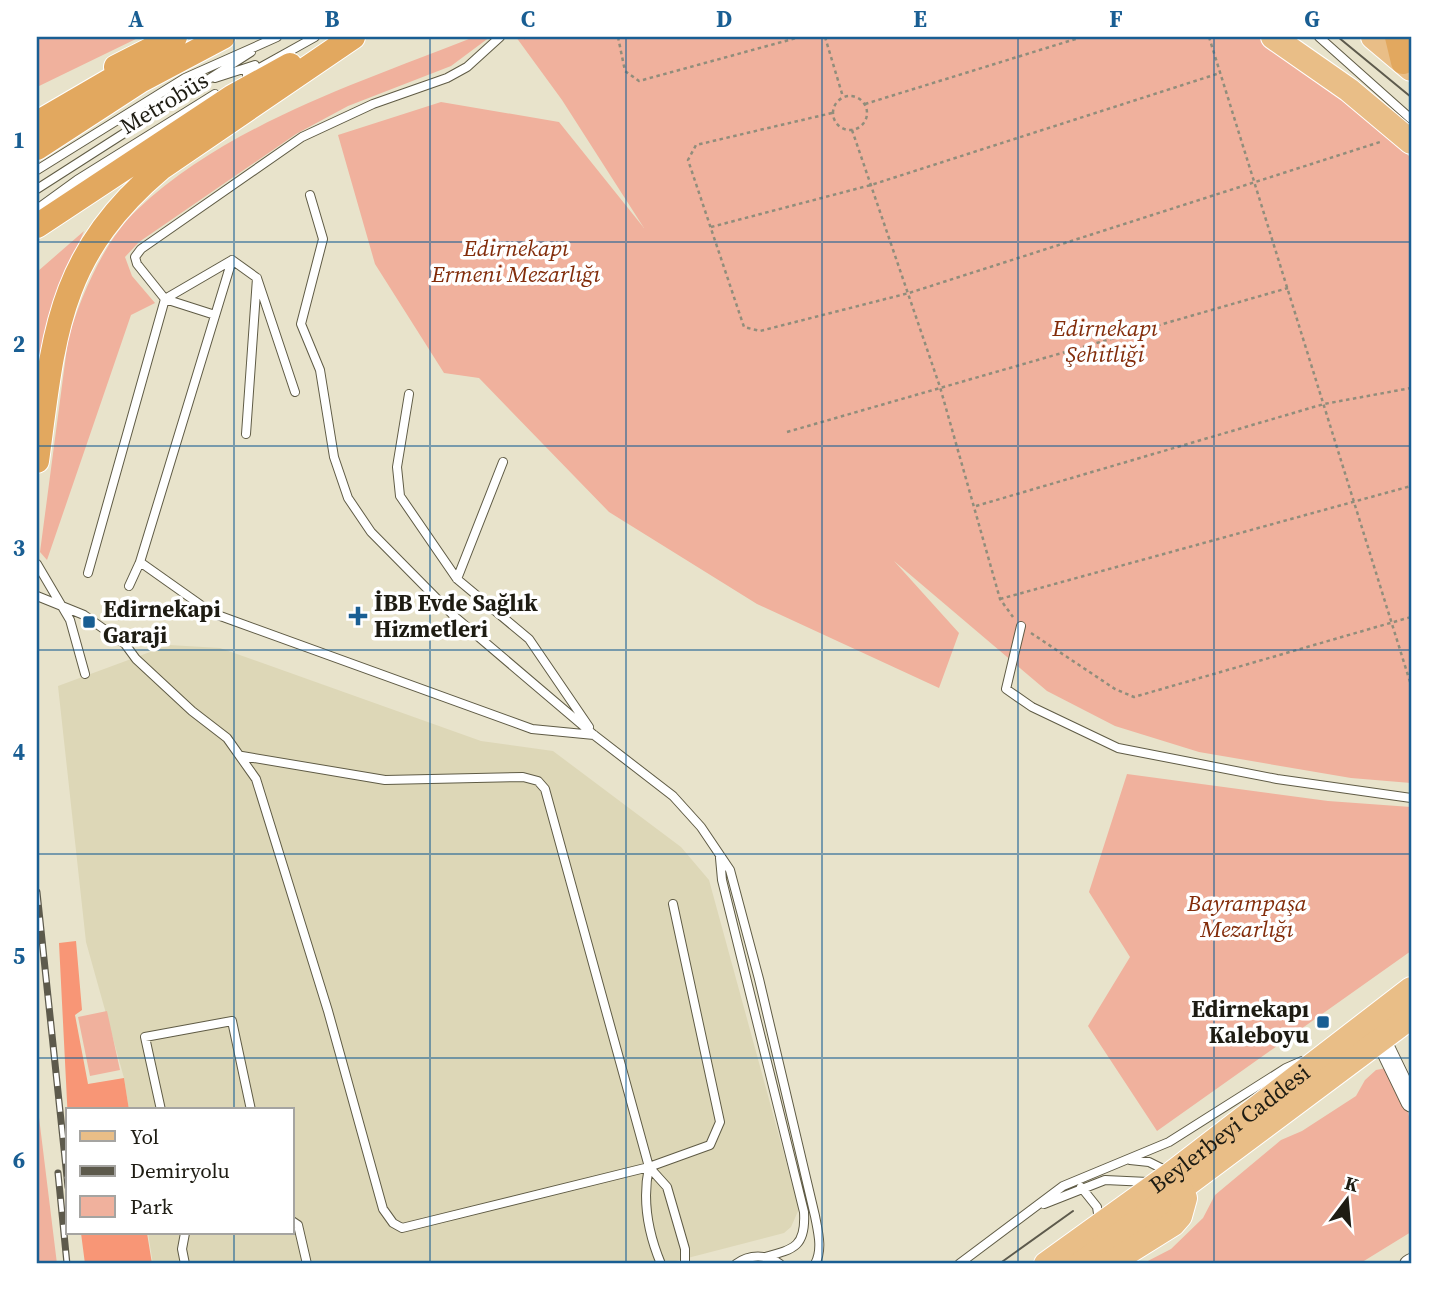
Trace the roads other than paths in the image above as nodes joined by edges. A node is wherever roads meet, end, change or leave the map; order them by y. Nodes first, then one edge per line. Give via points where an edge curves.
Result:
1 (175, 37) edge
2 (187, 37) edge
3 (223, 37) edge
4 (315, 37) edge
5 (345, 37) edge
6 (353, 37) edge
7 (500, 37) edge
8 (1273, 37) edge
9 (1319, 37) edge
10 (1373, 37) edge
11 (1397, 37) edge
12 (273, 39) edge
13 (283, 54) junction
14 (1407, 66) edge
15 (238, 80) dead end
16 (205, 81) junction
17 (227, 87) dead end
18 (37, 107) edge
19 (1411, 119) edge
20 (37, 123) edge
21 (1411, 142) edge
22 (37, 148) edge
23 (37, 170) edge
24 (37, 189) edge
25 (310, 195) dead end
26 (37, 208) edge
27 (37, 226) edge
28 (232, 260) junction
29 (257, 278) junction
30 (165, 299) junction
31 (215, 315) junction
32 (295, 392) dead end
33 (409, 394) dead end
34 (246, 434) dead end
35 (37, 461) edge
36 (503, 462) dead end
37 (140, 562) junction
38 (37, 564) edge
39 (88, 573) dead end
40 (457, 579) junction
41 (129, 586) dead end
42 (37, 596) edge
43 (62, 607) junction
44 (1021, 626) road end
45 (85, 674) dead end
46 (594, 735) junction
47 (242, 755) junction
48 (1411, 797) edge
49 (720, 855) junction
50 (673, 904) dead end
51 (1409, 996) edge
52 (1381, 1040) junction
53 (1325, 1054) junction
54 (1411, 1102) edge
55 (161, 1108) edge
56 (251, 1108) edge
57 (1127, 1159) junction
58 (649, 1167) junction
59 (1171, 1182) junction
60 (1081, 1187) junction
61 (1040, 1206) junction
62 (294, 1222) edge
63 (1100, 1224) junction
64 (185, 1234) edge
65 (765, 1256) junction
66 (185, 1264) edge
67 (307, 1264) edge
68 (661, 1264) edge
69 (685, 1264) edge
70 (736, 1264) edge
71 (780, 1264) edge
72 (815, 1264) edge
73 (959, 1264) edge
74 (1046, 1264) edge
75 (1080, 1264) edge
76 (1108, 1264) edge

1 - 18 highway
2 - 20 highway
3 - 22 highway via 140,81
4 - 13 lane, Metrobüs
5 - 27 highway via 232,97
6 - 35 highway via 162,168 142,184 99,235 63,303 50,356
7 - 30 lane via 467,67 447,78 302,136 141,249 135,257 137,264
8 - 21 main road via 1349,90
9 - 19 lane
10 - 14 main road
11 - 14 highway
12 - 16 lane
12 - 23 lane, Metrobüs via 186,78
13 - 15 lane, Metrobüs
13 - 16 lane
16 - 24 lane
17 - 26 lane, Metrobüs
25 - 46 lane via 323,239 301,324 320,370 334,457 348,498 371,532 454,616
28 - 29 lane
28 - 30 lane
28 - 31 lane
29 - 32 lane
29 - 34 lane
30 - 31 lane
30 - 39 lane
31 - 37 lane
33 - 40 lane via 397,467 400,496
36 - 40 lane
37 - 41 lane
37 - 46 lane via 212,613 532,729
38 - 43 lane
40 - 46 lane via 529,639
42 - 43 lane
43 - 45 lane
43 - 47 lane via 84,615 125,644
44 - 48 lane via 1006,689 1032,707 1118,748 1277,779
46 - 49 lane via 673,796
47 - 58 lane via 385,780 523,777 538,781 545,789
47 - 58 lane via 256,779 383,1209 393,1223 402,1228
49 - 65 lane via 722,880 804,1212 803,1237 798,1244
49 - 72 lane via 730,870 759,979 812,1203 819,1238
50 - 58 lane via 720,1122 710,1145
51 - 52 main road, Beylerbeyi Caddesi
51 - 53 main road, Beylerbeyi Caddesi
52 - 54 street
52 - 59 main road, Beylerbeyi Caddesi
53 - 57 lane via 1286,1068 1180,1136
53 - 59 main road, Beylerbeyi Caddesi
55 - 56 lane via 145,1037 232,1021
57 - 59 lane via 1149,1162
57 - 61 lane via 1063,1186
58 - 68 lane via 644,1191
58 - 69 lane via 667,1187
59 - 60 lane via 1117,1179
59 - 63 main road, Beylerbeyi Caddesi
59 - 75 main road, Beylerbeyi Caddesi
59 - 76 main road via 1184,1205 1177,1221
60 - 61 lane
60 - 63 lane via 1097,1207
61 - 73 lane
62 - 67 lane
63 - 74 main road, Beylerbeyi Caddesi
64 - 66 lane
65 - 70 lane
65 - 71 lane

